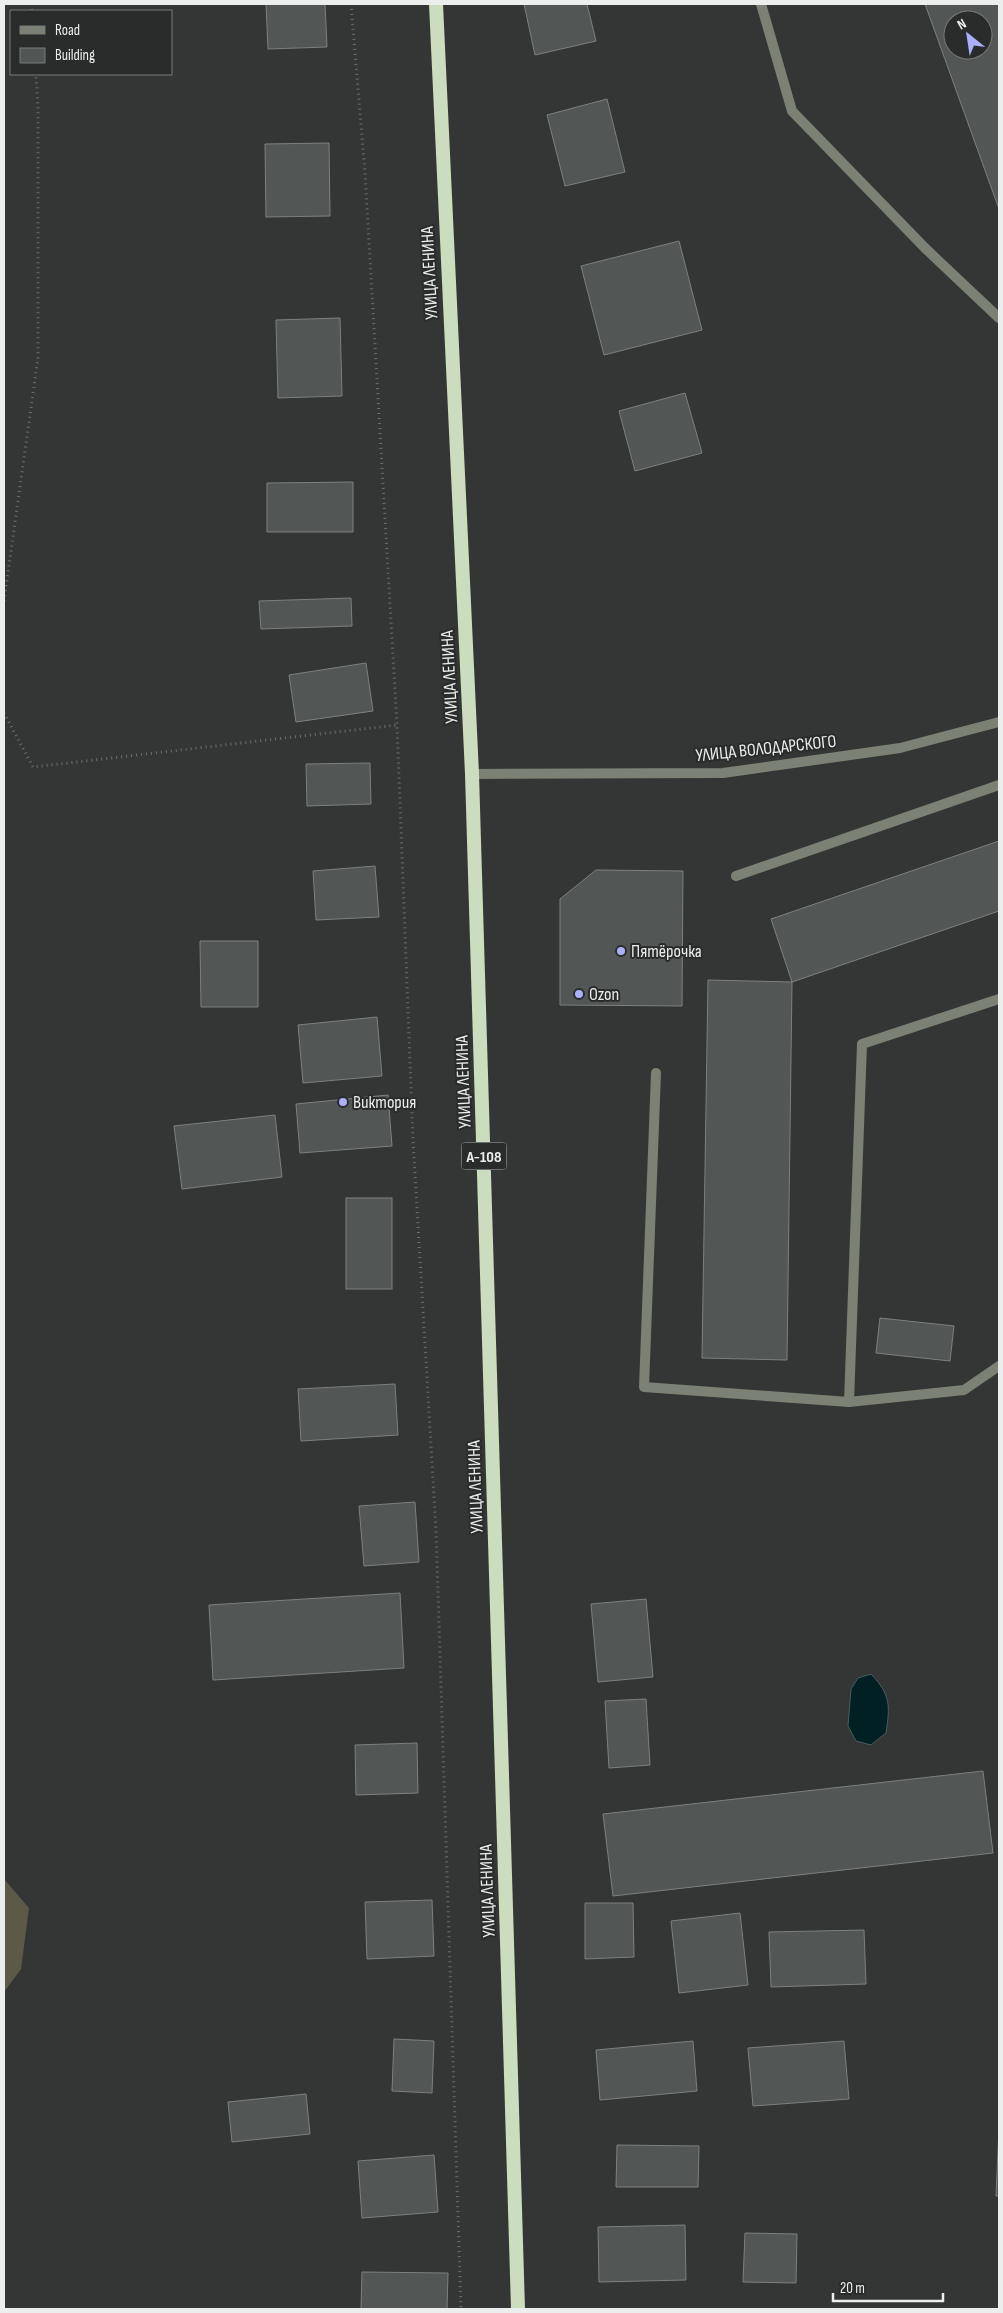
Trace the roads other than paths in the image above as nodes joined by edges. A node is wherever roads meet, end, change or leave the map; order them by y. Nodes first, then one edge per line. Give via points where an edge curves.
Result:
1 (436, 4) edge
2 (761, 4) edge
3 (999, 318) edge
4 (999, 722) edge
5 (472, 774) junction
6 (999, 785) edge
7 (736, 876) dead end
8 (999, 999) edge
9 (656, 1073) dead end
10 (999, 1366) edge
11 (849, 1402) junction
12 (518, 2309) edge

1 - 5 highway, УЛИЦА ЛЕНИНА / А-108
2 - 3 street via 792,111 926,249
4 - 5 street, УЛИЦА ВОЛОДАРСКОГО via 900,748 724,773
5 - 12 highway, УЛИЦА ЛЕНИНА / А-108
6 - 7 street
8 - 11 street via 862,1044
9 - 11 street via 644,1387
10 - 11 street via 964,1390

